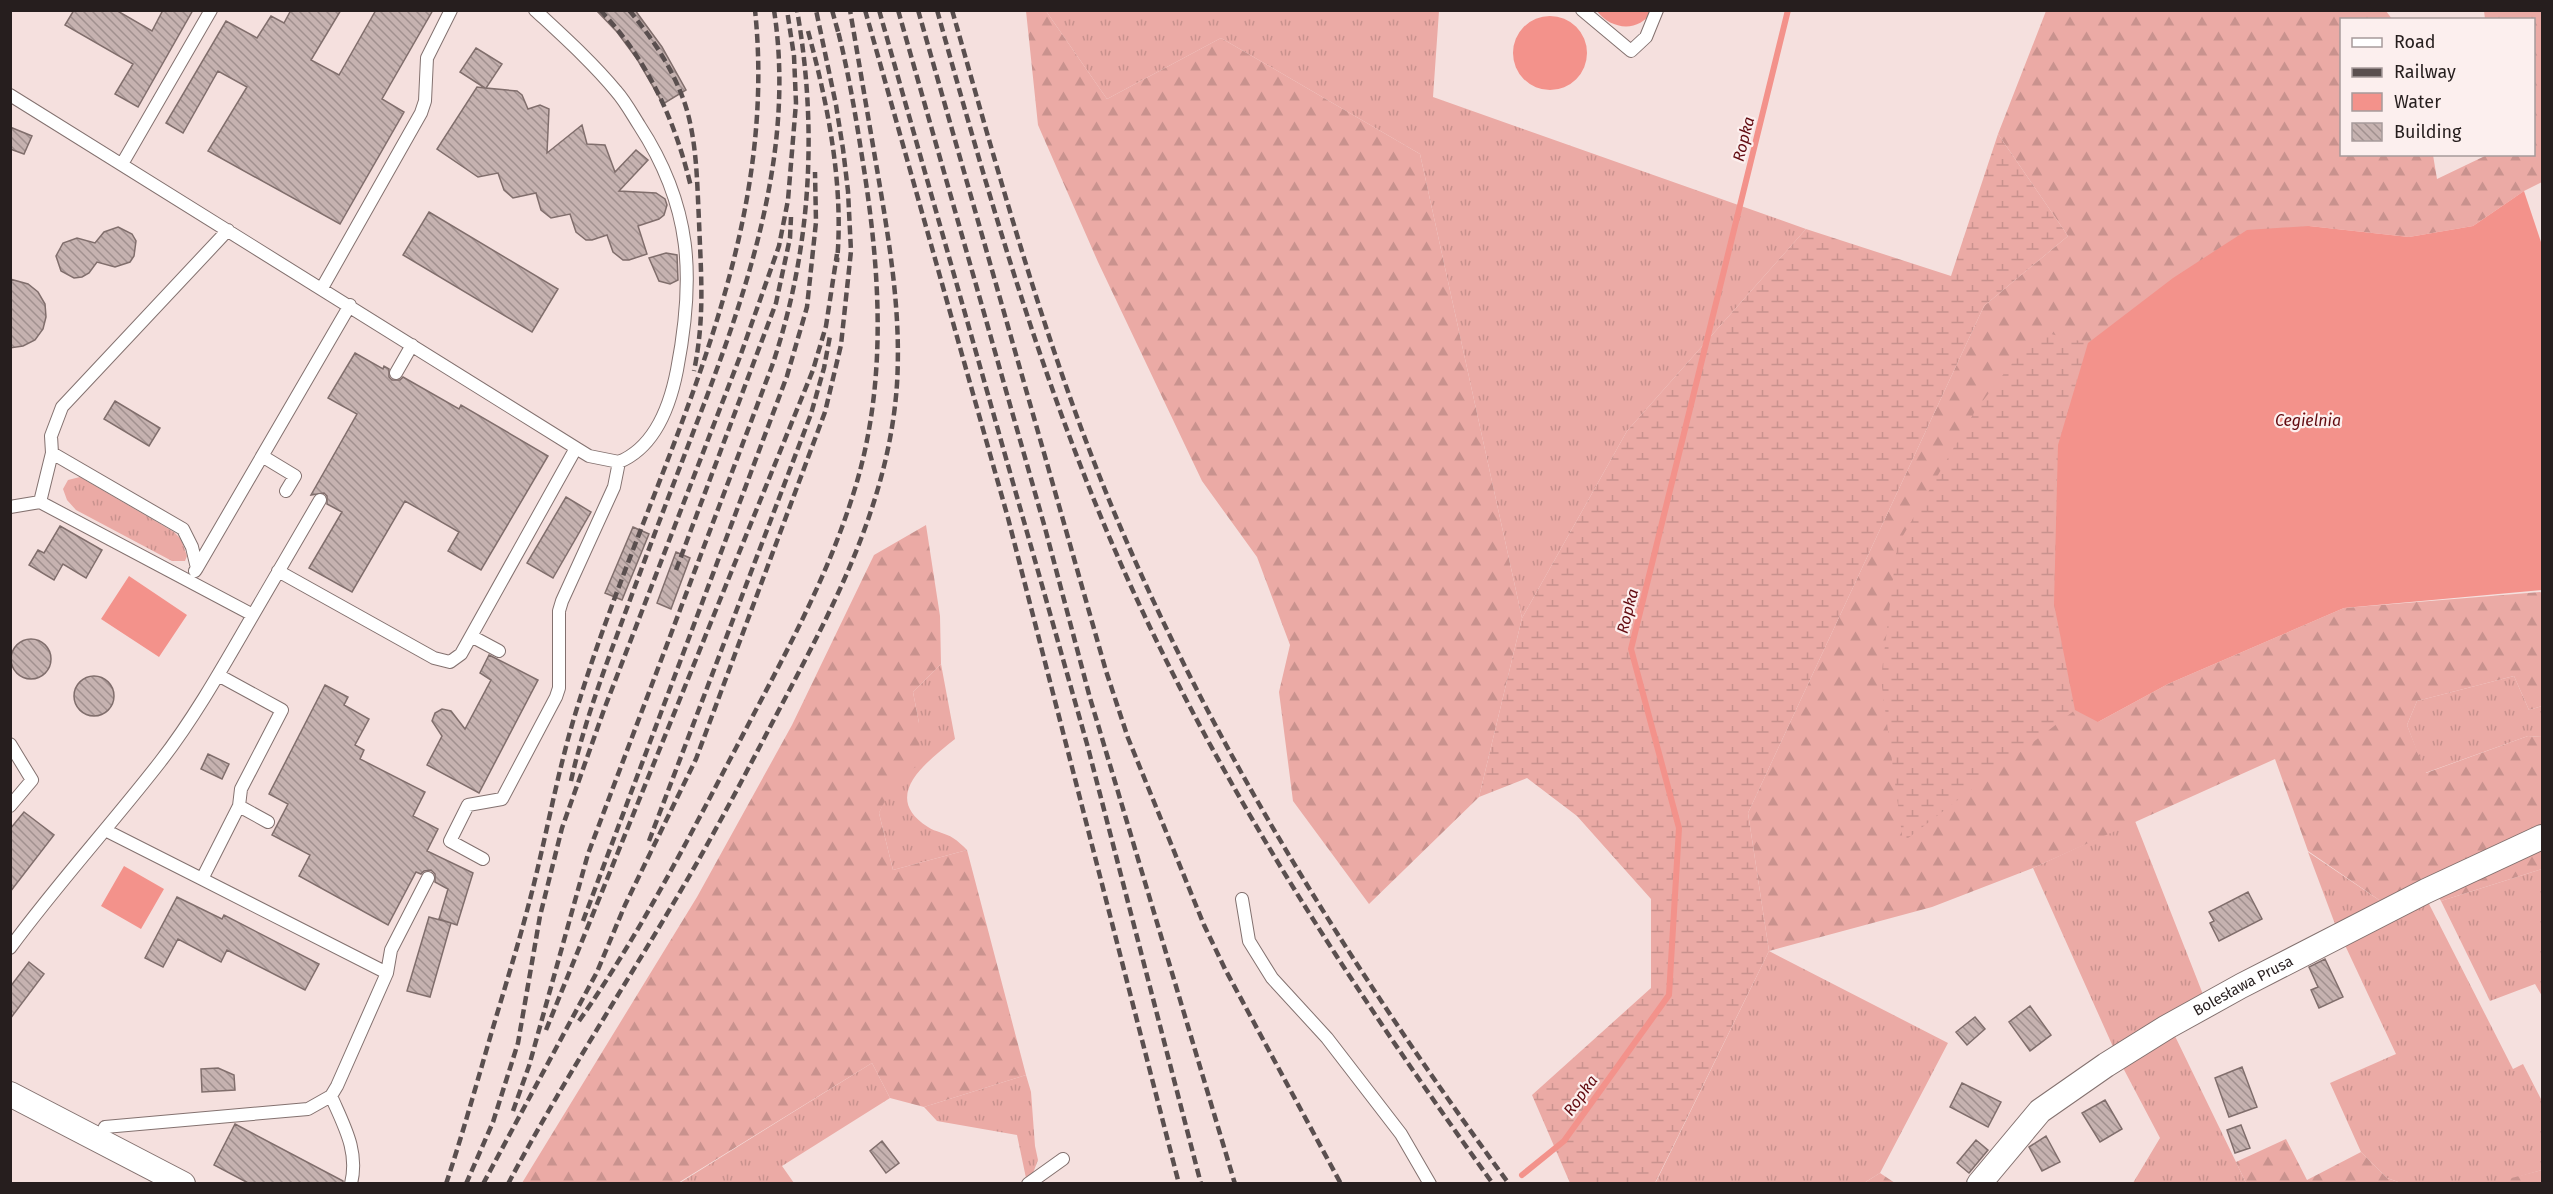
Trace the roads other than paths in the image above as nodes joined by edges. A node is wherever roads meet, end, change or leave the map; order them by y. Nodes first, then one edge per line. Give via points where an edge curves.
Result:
1 (211, 10) edge
2 (451, 10) edge
3 (535, 10) edge
4 (1582, 10) edge
5 (1657, 10) edge
6 (10, 95) edge
7 (122, 164) junction
8 (228, 230) junction
9 (322, 288) junction
10 (350, 306) junction
11 (412, 345) junction
12 (396, 373) dead end
13 (576, 448) junction
14 (52, 453) junction
15 (262, 456) junction
16 (619, 462) junction
17 (286, 490) dead end
18 (320, 500) dead end
19 (40, 502) junction
20 (10, 507) edge
21 (197, 568) junction
22 (279, 571) junction
23 (190, 581) junction
24 (253, 615) junction
25 (471, 636) junction
26 (498, 651) dead end
27 (218, 675) junction
28 (10, 744) edge
29 (10, 806) edge
30 (239, 806) junction
31 (268, 822) dead end
32 (105, 830) junction
33 (2542, 837) edge
34 (483, 859) dead end
35 (428, 878) dead end
36 (202, 879) junction
37 (1242, 898) dead end
38 (10, 948) edge
39 (387, 973) junction
40 (10, 1094) edge
41 (331, 1096) junction
42 (99, 1139) junction
43 (1063, 1160) dead end
44 (183, 1184) edge
45 (351, 1184) edge
46 (1028, 1184) edge
47 (1430, 1184) edge
48 (1979, 1184) edge

1 - 7 lane
2 - 9 lane via 427,58 421,112
3 - 16 lane via 617,92 665,171 681,219 688,267 686,322 673,392 653,434 640,450
4 - 5 lane via 1631,51 1646,37
6 - 7 lane
7 - 8 lane
8 - 9 lane
8 - 14 lane via 62,407 51,436
9 - 10 lane
10 - 11 lane
10 - 15 lane
11 - 12 lane
11 - 13 lane
13 - 16 lane via 589,456
13 - 25 lane
14 - 19 lane
14 - 21 lane via 183,529
15 - 17 lane via 295,476
15 - 21 lane
16 - 34 lane via 615,487 559,611 556,697 502,799 468,805 450,841
18 - 22 lane
19 - 20 lane
19 - 23 lane
21 - 23 lane
22 - 24 lane
22 - 25 lane via 442,661 450,662 462,654
23 - 24 lane
24 - 27 lane
25 - 26 lane
27 - 30 lane via 282,710 241,789
27 - 32 lane via 161,761
28 - 29 lane via 32,780
30 - 31 lane
30 - 36 lane
32 - 36 lane
32 - 38 lane
33 - 48 street, Bolesława Prusa via 2252,980 2146,1040 2040,1111
35 - 39 lane via 391,950
36 - 39 lane
37 - 47 lane via 1249,941 1272,978 1327,1038 1401,1134
39 - 41 lane
40 - 42 street
41 - 42 lane via 308,1108 105,1127
41 - 45 lane via 352,1144 355,1167
42 - 44 street
43 - 46 lane

